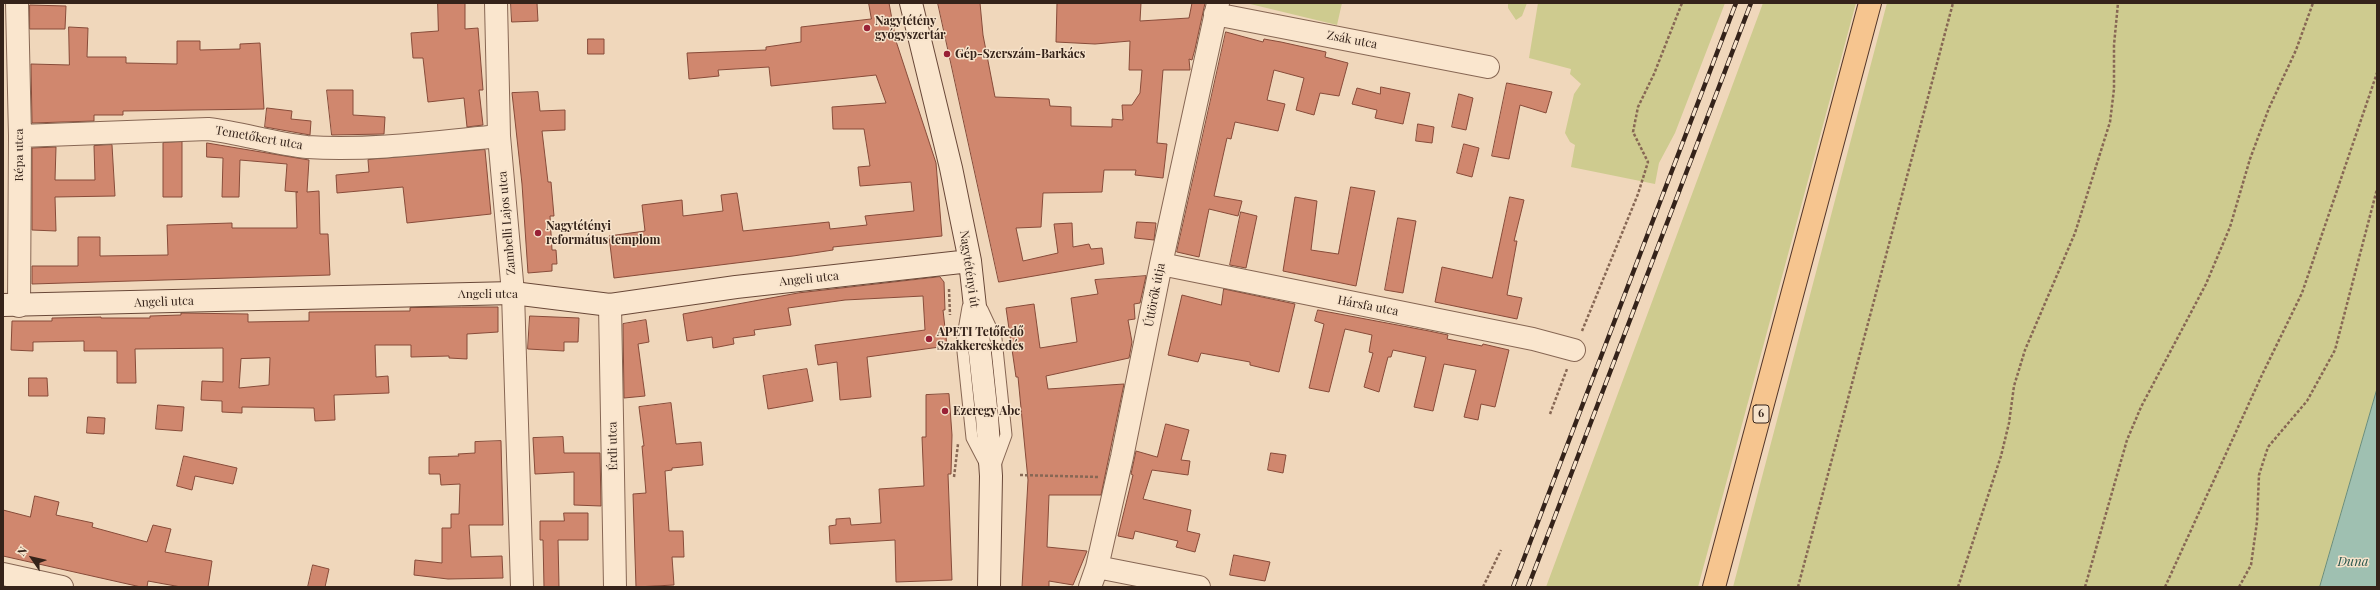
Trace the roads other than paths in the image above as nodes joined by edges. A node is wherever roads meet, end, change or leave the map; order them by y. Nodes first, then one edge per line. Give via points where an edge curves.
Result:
1 (17, 3) edge
2 (496, 3) edge
3 (911, 3) edge
4 (1870, 3) edge
5 (1217, 9) edge
6 (1488, 67) dead end
7 (20, 136) junction
8 (499, 136) junction
9 (970, 261) junction
10 (1161, 264) junction
11 (513, 293) junction
12 (610, 305) junction
13 (11, 306) edge
14 (1574, 350) road end
15 (1097, 567) junction
16 (3, 574) edge
17 (62, 587) edge
18 (522, 587) edge
19 (615, 587) edge
20 (989, 587) edge
21 (1090, 587) edge
22 (1199, 587) edge
23 (1714, 587) edge

1 - 7 street, Répa utca
2 - 8 street, Zambelli Lajos utca
3 - 9 street, Nagytétényi út via 951,168
4 - 23 main road, 6
5 - 6 street, Zsák utca
5 - 10 street, Úttörők útja
7 - 8 street, Temetőkert utca via 208,129 230,131 286,145 369,148
7 - 13 street, Répa utca
8 - 11 street, Zambelli Lajos utca
9 - 12 street, Angeli utca via 736,287
9 - 20 street, Nagytétényi út via 991,476
10 - 14 street, Hársfa utca via 1533,339
10 - 15 street, Úttörők útja
11 - 12 street, Angeli utca
11 - 13 street, Angeli utca
11 - 18 street, Zambelli Lajos utca
12 - 19 street, Érdi utca
15 - 21 street, Úttörők útja
15 - 22 street
16 - 17 street

